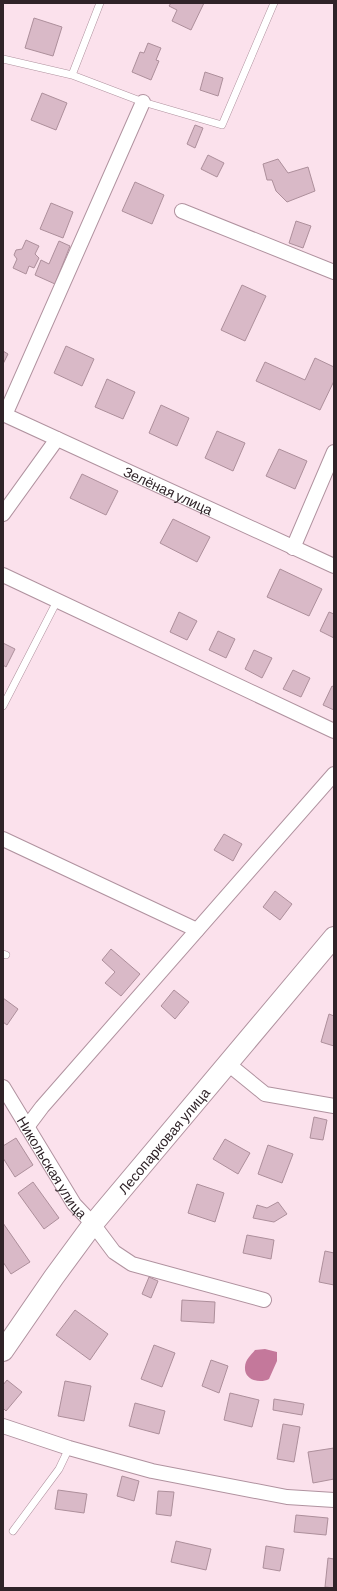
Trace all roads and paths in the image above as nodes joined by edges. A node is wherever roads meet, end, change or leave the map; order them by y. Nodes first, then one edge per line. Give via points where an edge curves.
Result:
1 (100, 3) edge
2 (274, 3) edge
3 (3, 59) edge
4 (72, 75) junction
5 (143, 102) junction
6 (182, 211) dead end
7 (334, 272) edge
8 (4, 414) edge
9 (57, 439) junction
10 (334, 452) edge
11 (3, 514) edge
12 (293, 548) junction
13 (334, 566) edge
14 (3, 575) edge
15 (57, 601) junction
16 (3, 706) edge
17 (334, 731) edge
18 (334, 774) edge
19 (3, 840) edge
20 (197, 930) junction
21 (334, 937) edge
22 (227, 1063) junction
23 (3, 1087) edge
24 (334, 1106) edge
25 (27, 1127) junction
26 (93, 1224) junction
27 (264, 1300) dead end
28 (3, 1351) edge
29 (3, 1426) edge
30 (69, 1448) junction
31 (334, 1500) edge
32 (13, 1531) dead end

1 - 4 lane
2 - 5 lane via 222,125
3 - 4 lane
4 - 5 lane
5 - 8 street
6 - 7 street
8 - 9 street, Зелёная улица
9 - 11 street
9 - 12 street, Зелёная улица
10 - 12 street
12 - 13 street, Зелёная улица
14 - 15 street
15 - 16 lane
15 - 17 street
18 - 20 street
19 - 20 street
20 - 25 street
21 - 22 street, Лесопарковая улица
22 - 24 street via 265,1094
22 - 26 street, Лесопарковая улица
23 - 25 street, Никольская улица
25 - 26 street, Никольская улица via 74,1204
26 - 27 street, Никольская улица via 114,1252 132,1264
26 - 28 street, Лесопарковая улица
29 - 30 street
30 - 31 street via 160,1472 287,1497
30 - 32 lane via 59,1469

